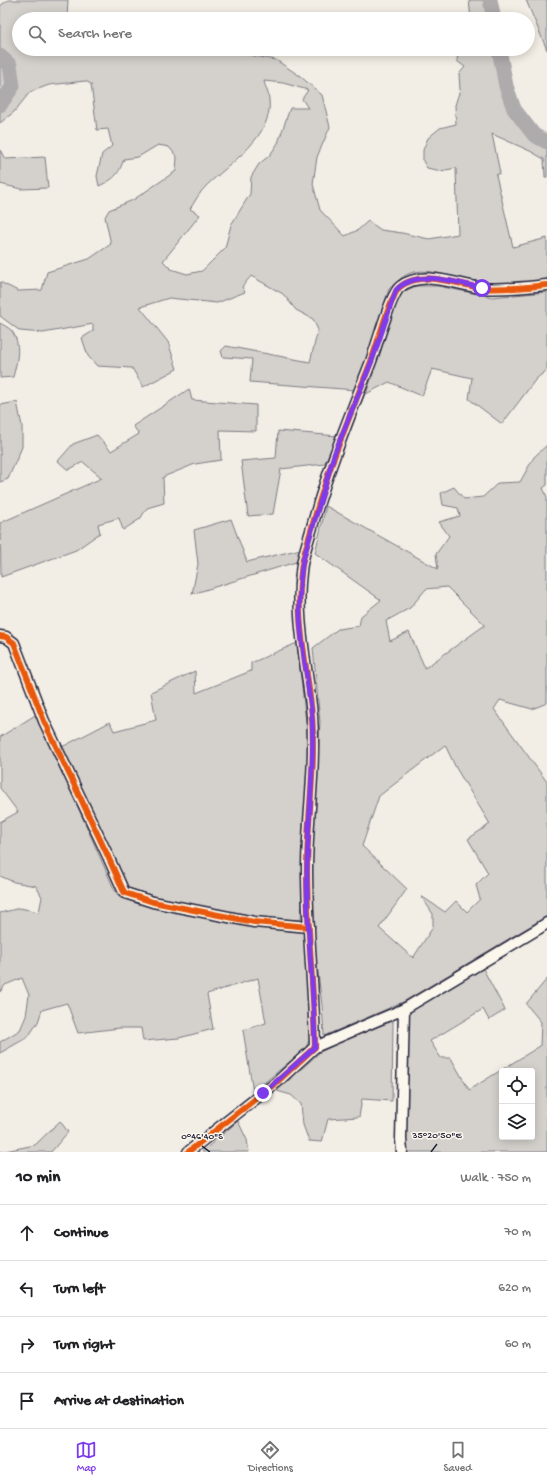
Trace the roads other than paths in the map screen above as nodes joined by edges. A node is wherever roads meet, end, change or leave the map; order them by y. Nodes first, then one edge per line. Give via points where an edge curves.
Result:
1 (547, 286) edge
2 (0, 636) edge
3 (547, 923) edge
4 (309, 927) junction
5 (404, 1009) junction
6 (315, 1047) junction
7 (188, 1152) edge
8 (402, 1152) edge

1 - 4 street via 482,288 427,279 414,280 401,286 396,290 373,358 334,455 300,574 300,614 312,716 313,750 307,868
2 - 4 street via 6,636 14,643 44,721 125,893 153,902 254,922
3 - 5 street
4 - 6 street
5 - 6 street
5 - 8 street
6 - 7 street via 277,1082

